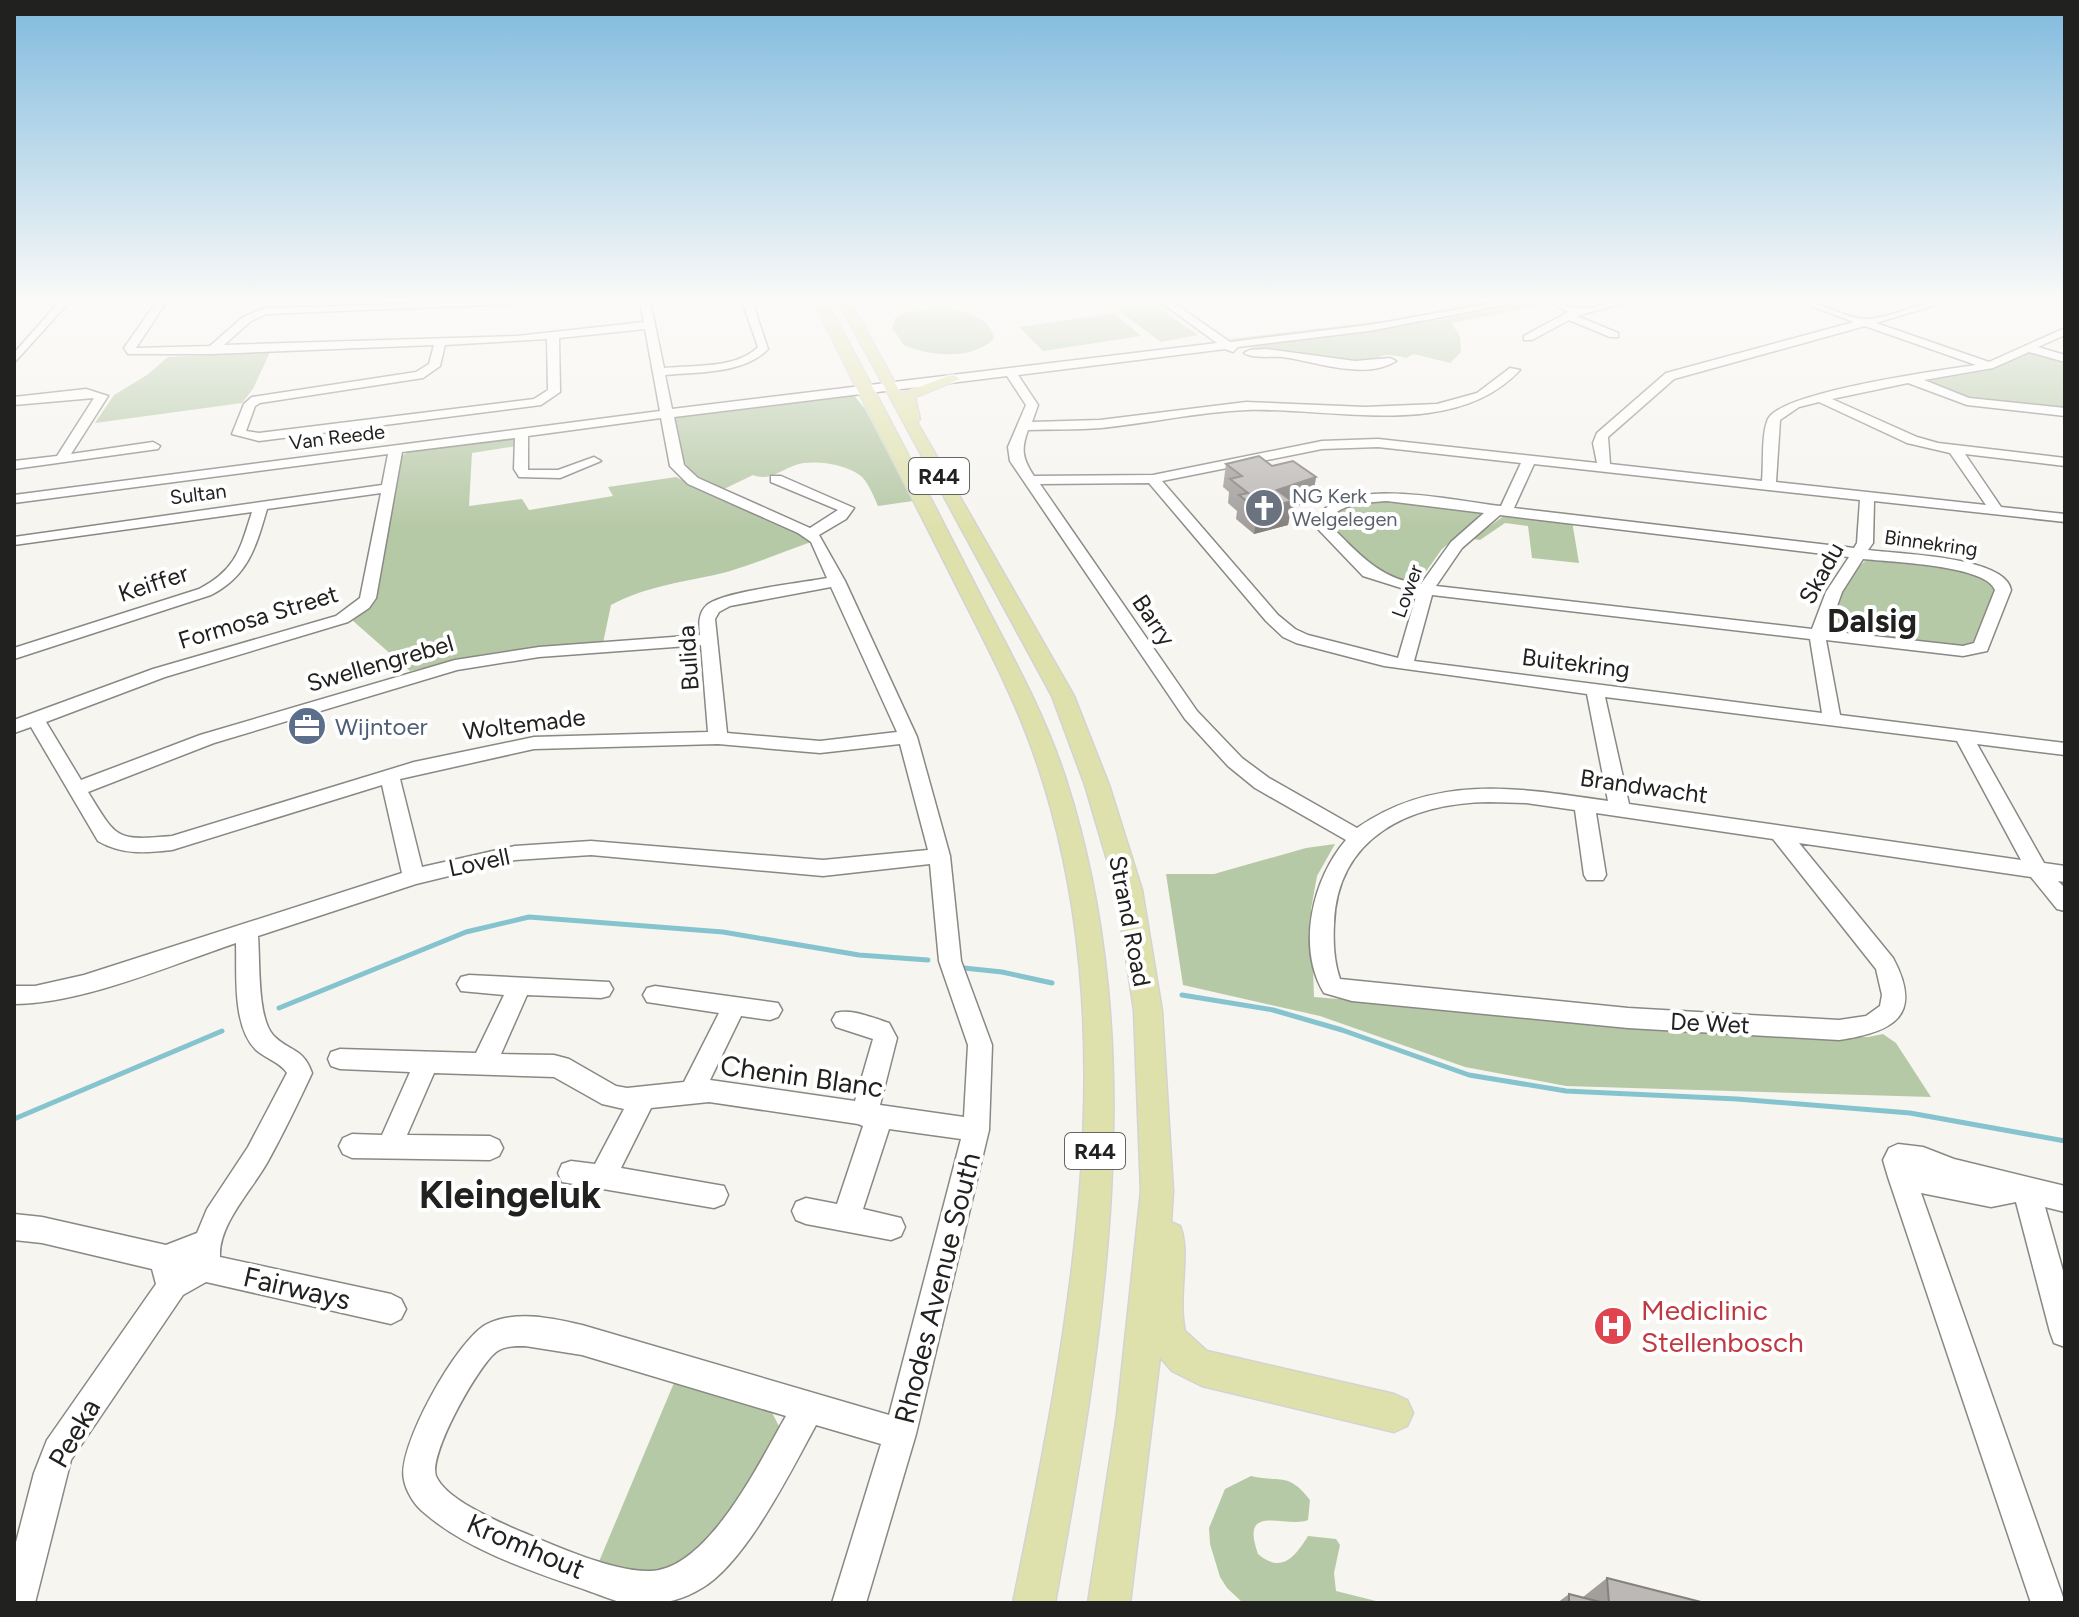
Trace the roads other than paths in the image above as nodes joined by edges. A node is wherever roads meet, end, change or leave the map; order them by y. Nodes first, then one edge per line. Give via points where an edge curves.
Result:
1 (409, 376) edge
2 (554, 376) edge
3 (659, 376) edge
4 (859, 376) edge
5 (885, 376) edge
6 (972, 376) edge
7 (995, 376) edge
8 (1031, 376) edge
9 (1064, 376) edge
10 (1506, 376) edge
11 (1674, 376) edge
12 (1925, 376) edge
13 (953, 379) junction
14 (1015, 379) junction
15 (1044, 379) dead end
16 (1909, 379) junction
17 (890, 386) junction
18 (866, 389) junction
19 (1819, 398) junction
20 (14, 401) edge
21 (2065, 412) edge
22 (666, 414) junction
23 (910, 424) junction
24 (1025, 426) junction
25 (1372, 427) junction
26 (522, 433) junction
27 (153, 446) dead end
28 (396, 449) junction
29 (1956, 451) junction
30 (61, 459) junction
31 (1529, 459) junction
32 (594, 461) dead end
33 (2065, 462) edge
34 (14, 465) edge
35 (1604, 467) junction
36 (776, 479) dead end
37 (1153, 479) junction
38 (1030, 480) junction
39 (1769, 485) junction
40 (388, 488) junction
41 (1867, 497) junction
42 (14, 499) edge
43 (261, 506) junction
44 (1501, 510) junction
45 (1997, 511) junction
46 (2065, 520) edge
47 (810, 534) junction
48 (14, 541) edge
49 (1859, 553) junction
50 (837, 581) junction
51 (1425, 589) junction
52 (1818, 634) junction
53 (709, 639) junction
54 (14, 654) edge
55 (1405, 664) junction
56 (1595, 690) junction
57 (35, 719) junction
58 (1832, 719) junction
59 (14, 727) edge
60 (1963, 736) junction
61 (908, 737) junction
62 (718, 738) junction
63 (2065, 749) edge
64 (390, 777) junction
65 (77, 789) junction
66 (1584, 803) junction
67 (1620, 809) junction
68 (1780, 833) junction
69 (1358, 838) junction
70 (940, 856) junction
71 (2037, 870) junction
72 (2065, 874) edge
73 (1595, 875) dead end
74 (414, 877) junction
75 (2065, 903) edge
76 (247, 933) junction
77 (1324, 964) joint
78 (469, 984) dead end
79 (520, 986) junction
80 (601, 989) dead end
81 (24, 995) edge
82 (655, 995) dead end
83 (734, 1006) junction
84 (770, 1010) dead end
85 (14, 1013) edge
86 (844, 1020) dead end
87 (340, 1059) dead end
88 (427, 1061) junction
89 (484, 1063) junction
90 (1152, 1069) junction
91 (692, 1092) junction
92 (642, 1100) junction
93 (872, 1117) junction
94 (976, 1130) junction
95 (390, 1145) junction
96 (352, 1146) dead end
97 (490, 1148) dead end
98 (571, 1173) dead end
99 (603, 1177) junction
100 (2026, 1187) junction
101 (714, 1195) dead end
102 (2065, 1199) edge
103 (806, 1211) dead end
104 (846, 1219) junction
105 (14, 1227) edge
106 (891, 1227) dead end
107 (188, 1261) junction
108 (391, 1309) dead end
109 (2065, 1332) edge
110 (809, 1407) junction
111 (1394, 1413) dead end
112 (900, 1434) junction
113 (18, 1603) edge
114 (849, 1603) edge
115 (1034, 1603) edge
116 (1109, 1603) edge
117 (2048, 1603) edge

1 - 2 street via 256,400 238,434 259,437 537,402 554,392
3 - 22 street
4 - 18 main road, Strand Road / R44
5 - 17 main road, Strand Road / R44
6 - 13 street, Van Reede
7 - 14 street, Van Reede
8 - 14 street
9 - 15 street
10 - 25 street via 1465,403
11 - 35 street via 1660,382 1606,432 1600,443
12 - 16 street
13 - 17 street, Van Reede
13 - 23 main road via 910,394
14 - 24 street, Barry via 1032,405
16 - 19 street
16 - 21 street via 1967,401
17 - 18 street, Van Reede
17 - 23 main road, Strand Road / R44
18 - 22 street, Van Reede
18 - 115 main road, Strand Road / R44 via 1041,740 1069,830 1090,941 1097,1003 1097,1110 1089,1287
19 - 29 street via 1912,440
19 - 39 street via 1776,415
20 - 30 street via 102,396
22 - 26 street, Van Reede
22 - 47 street via 682,473
23 - 90 main road, Strand Road / R44 via 1063,696 1097,785 1129,890
24 - 25 street via 1109,423 1246,406
24 - 38 street, Barry via 1014,453
25 - 31 street
25 - 37 street via 1312,447
26 - 28 street, Van Reede
26 - 32 street via 524,474 560,474
27 - 30 street
28 - 40 street, Formosa Street
28 - 42 street, Van Reede
29 - 33 street
29 - 45 street
30 - 34 street
31 - 35 street
31 - 44 street, Lower via 1522,481
35 - 39 street
36 - 47 street via 847,508
37 - 38 street
37 - 55 street, Buitekring via 1280,627 1302,639
38 - 69 street, Barry via 1191,715 1262,783
39 - 41 street
40 - 43 street, Sultan
40 - 57 street, Formosa Street via 368,598 353,613 159,673
41 - 45 street
41 - 49 street, Skadu via 1867,533
43 - 48 street, Sultan
43 - 54 street, Keiffer via 238,570 229,580
44 - 49 street, Binnekring
44 - 51 street, Lower via 1450,549
44 - 51 street, Binnekring via 1378,498 1347,504 1323,517 1327,533 1362,567 1392,582
45 - 46 street
47 - 50 street, Rhodes Avenue South
49 - 52 street, Skadu via 1834,592
49 - 52 street, Binnekring via 1971,567 1992,575 2003,590 1981,647 1963,651
50 - 53 street, Bulida via 717,605 707,619
50 - 61 street, Rhodes Avenue South
51 - 52 street, Binnekring
51 - 55 street, Lower
52 - 58 street, Skadu
53 - 62 street, Bulida
53 - 65 street, Swellengrebel via 539,652 455,665 194,744
55 - 56 street, Buitekring
56 - 58 street, Buitekring
56 - 67 street
57 - 59 street, Formosa Street
57 - 65 street, Woltemade
58 - 60 street, Buitekring
60 - 63 street, Buitekring
60 - 71 street
61 - 62 street, Woltemade via 820,747
61 - 70 street, Rhodes Avenue South
62 - 64 street, Woltemade via 534,743
64 - 65 street, Woltemade via 156,846 117,843 105,836
64 - 74 street
66 - 67 street, Brandwacht
66 - 69 street, Brandwacht via 1526,796 1450,797 1386,818
66 - 73 street
67 - 68 street, Brandwacht
68 - 71 street, Brandwacht
68 - 77 street, De Wet via 1885,964 1894,995 1882,1020 1839,1030 1628,1018 1352,992 1332,986
69 - 77 street, Brandwacht via 1343,855 1326,895
70 - 74 street, Lovell via 823,868 561,848
70 - 94 street, Rhodes Avenue South via 953,971 980,1045
71 - 72 street, Brandwacht
71 - 75 street
74 - 76 street, Lovell
76 - 81 street, Lovell via 96,980
76 - 107 street, Peeka via 254,1020 268,1048 292,1058 300,1073 257,1155
78 - 79 street
79 - 80 street
79 - 89 street
81 - 85 street, Lovell
82 - 83 street
83 - 84 street
83 - 91 street
86 - 93 street via 880,1030 885,1038
87 - 88 street, Chenin Blanc
88 - 89 street, Chenin Blanc
88 - 95 street
89 - 92 street, Chenin Blanc via 554,1066 611,1096
90 - 111 main road via 1170,1178 1165,1314 1179,1354 1202,1368
90 - 116 main road, Strand Road / R44 via 1157,1191 1136,1415
91 - 92 street, Chenin Blanc
91 - 93 street, Chenin Blanc
92 - 99 street
93 - 94 street, Chenin Blanc
93 - 104 street
94 - 112 street, Rhodes Avenue South
95 - 96 street
95 - 97 street
98 - 99 street
99 - 101 street
100 - 102 street
100 - 109 street
100 - 117 street via 1991,1194 1920,1173
103 - 104 street
104 - 106 street
105 - 107 street, Fairways
107 - 108 street, Fairways
107 - 113 street, Peeka via 58,1451
110 - 110 street, Kromhout via 555,1335 507,1332 481,1342 471,1357 427,1438 418,1469 420,1482 440,1507 473,1527 626,1586 664,1587 701,1569 732,1536
110 - 112 street, Kromhout
112 - 114 street, Rhodes Avenue South

